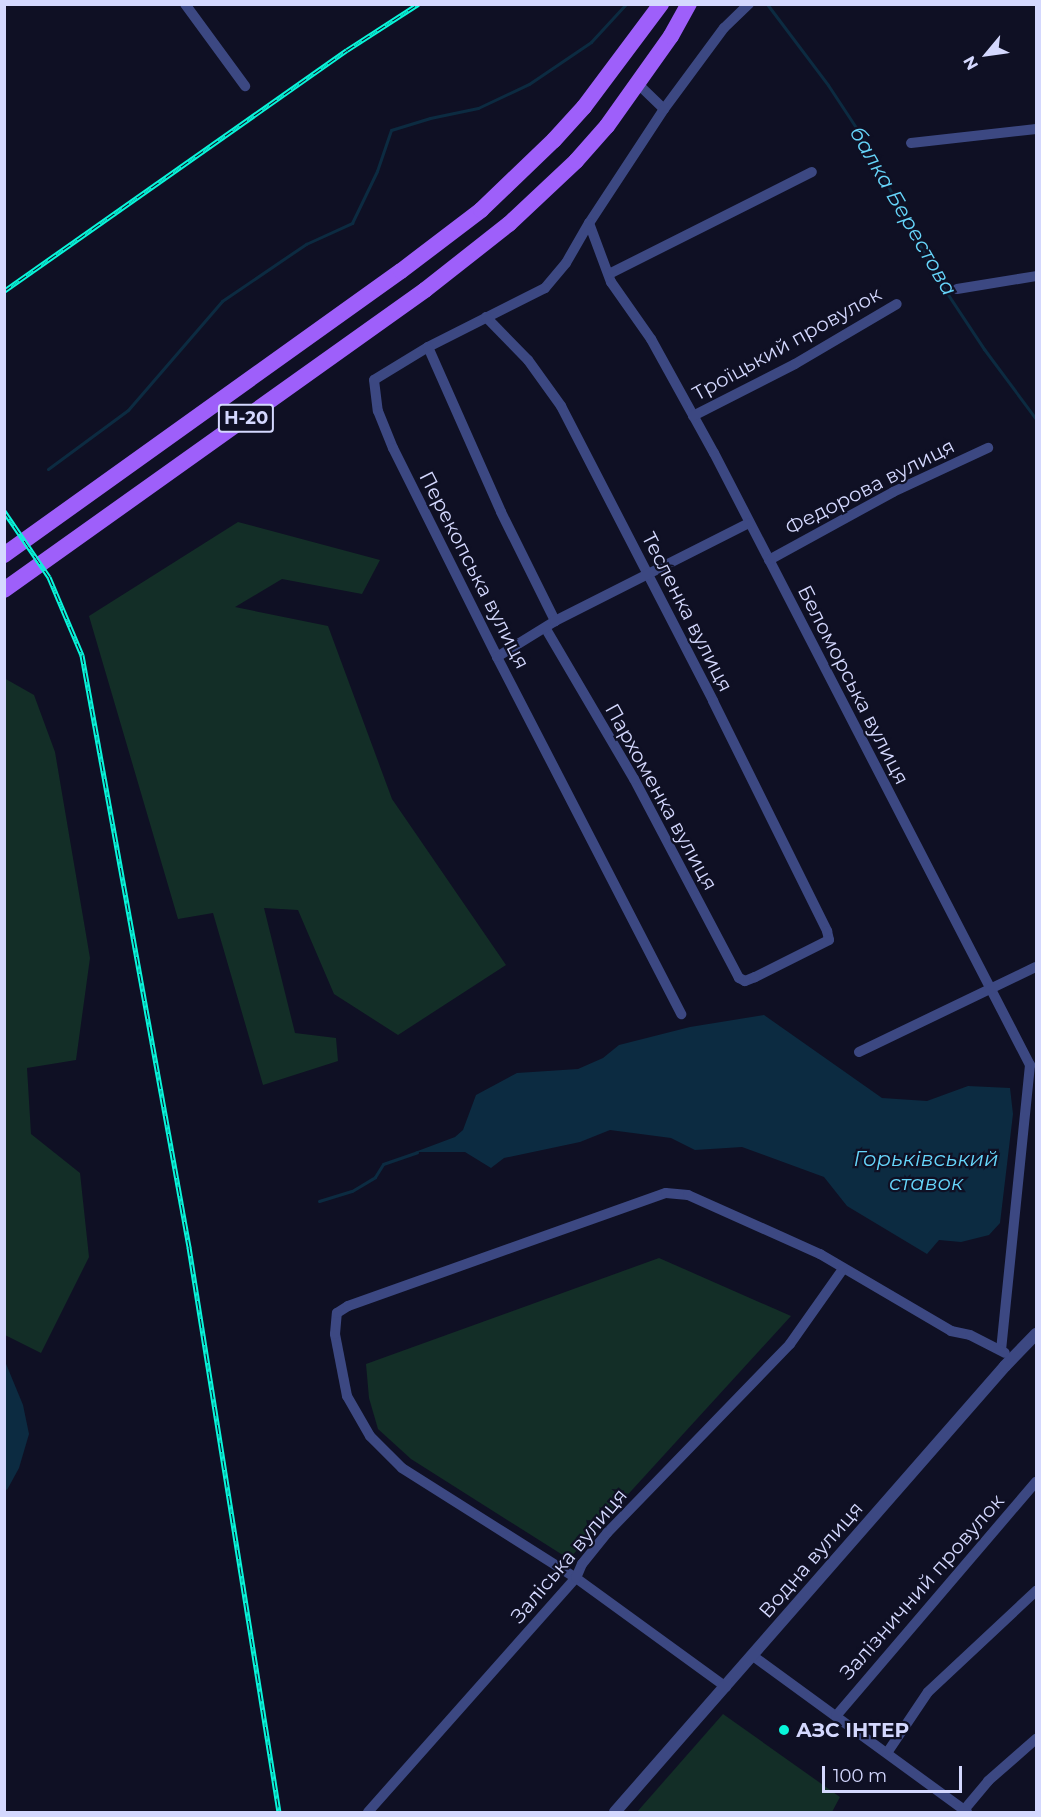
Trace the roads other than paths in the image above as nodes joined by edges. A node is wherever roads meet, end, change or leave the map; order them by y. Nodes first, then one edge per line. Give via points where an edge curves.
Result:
1 (185, 4) edge
2 (661, 4) edge
3 (689, 4) edge
4 (747, 5) edge
5 (638, 84) junction
6 (245, 86) dead end
7 (664, 109) junction
8 (1036, 129) edge
9 (554, 140) junction
10 (911, 143) dead end
11 (576, 160) junction
12 (812, 172) dead end
13 (589, 223) junction
14 (609, 274) junction
15 (1036, 276) edge
16 (957, 289) dead end
17 (897, 304) dead end
18 (486, 317) junction
19 (428, 347) junction
20 (693, 416) junction
21 (988, 448) dead end
22 (749, 522) junction
23 (4, 555) edge
24 (768, 560) junction
25 (648, 573) junction
26 (8, 588) edge
27 (555, 621) junction
28 (546, 629) junction
29 (496, 657) junction
30 (1036, 967) edge
31 (745, 981) joint
32 (991, 990) junction
33 (681, 1014) dead end
34 (859, 1052) dead end
35 (843, 1269) junction
36 (1036, 1334) edge
37 (1001, 1350) junction
38 (1013, 1358) junction
39 (1036, 1482) edge
40 (576, 1578) junction
41 (1036, 1591) edge
42 (753, 1656) junction
43 (726, 1687) junction
44 (836, 1716) junction
45 (1036, 1739) edge
46 (887, 1754) junction
47 (966, 1811) edge
48 (368, 1812) edge
49 (615, 1812) edge

1 - 6 street
2 - 9 main road, Н-20 via 602,85
3 - 5 main road, Н-20
4 - 7 street via 724,28
5 - 7 street
5 - 11 main road, Н-20
7 - 13 street
8 - 10 street
9 - 11 main road
9 - 23 main road, Н-20 via 508,186 441,242
11 - 26 main road, Н-20 via 515,218 425,290
12 - 14 street
13 - 14 street, Беломорська вулиця
13 - 18 street, Перекопська вулиця via 546,288
14 - 20 street, Беломорська вулиця via 651,339
15 - 16 street
17 - 20 street, Троїцький провулок via 795,364
18 - 19 street, Перекопська вулиця
18 - 25 street, Тесленка вулиця via 528,360 561,406
19 - 27 street via 501,512
19 - 29 street, Перекопська вулиця via 374,380 378,411
20 - 22 street, Беломорська вулиця
21 - 24 street, Федорова вулиця via 893,492
22 - 24 street, Беломорська вулиця
22 - 25 street
24 - 32 street, Беломорська вулиця
25 - 27 street
25 - 31 street, Тесленка вулиця via 827,931 829,940
27 - 28 street
28 - 29 street
28 - 31 street, Пархоменка вулиця via 634,779 732,966
29 - 33 street, Перекопська вулиця
30 - 32 street
32 - 34 street
32 - 37 street, Беломорська вулиця via 1030,1065
35 - 37 street via 951,1330
35 - 40 street, Заліська вулиця via 790,1344 607,1533 582,1564
35 - 40 street via 820,1254 688,1195 666,1193 336,1313 335,1335 347,1396 370,1436 402,1468
36 - 38 street, Водна вулиця
37 - 38 street
38 - 42 street, Водна вулиця
39 - 44 street, Залізничний провулок
40 - 43 street
40 - 48 street, Заліська вулиця
41 - 46 street via 928,1692
42 - 43 street, Водна вулиця
42 - 44 street
43 - 49 street, Водна вулиця
44 - 46 street
45 - 47 street via 988,1781
46 - 47 street

